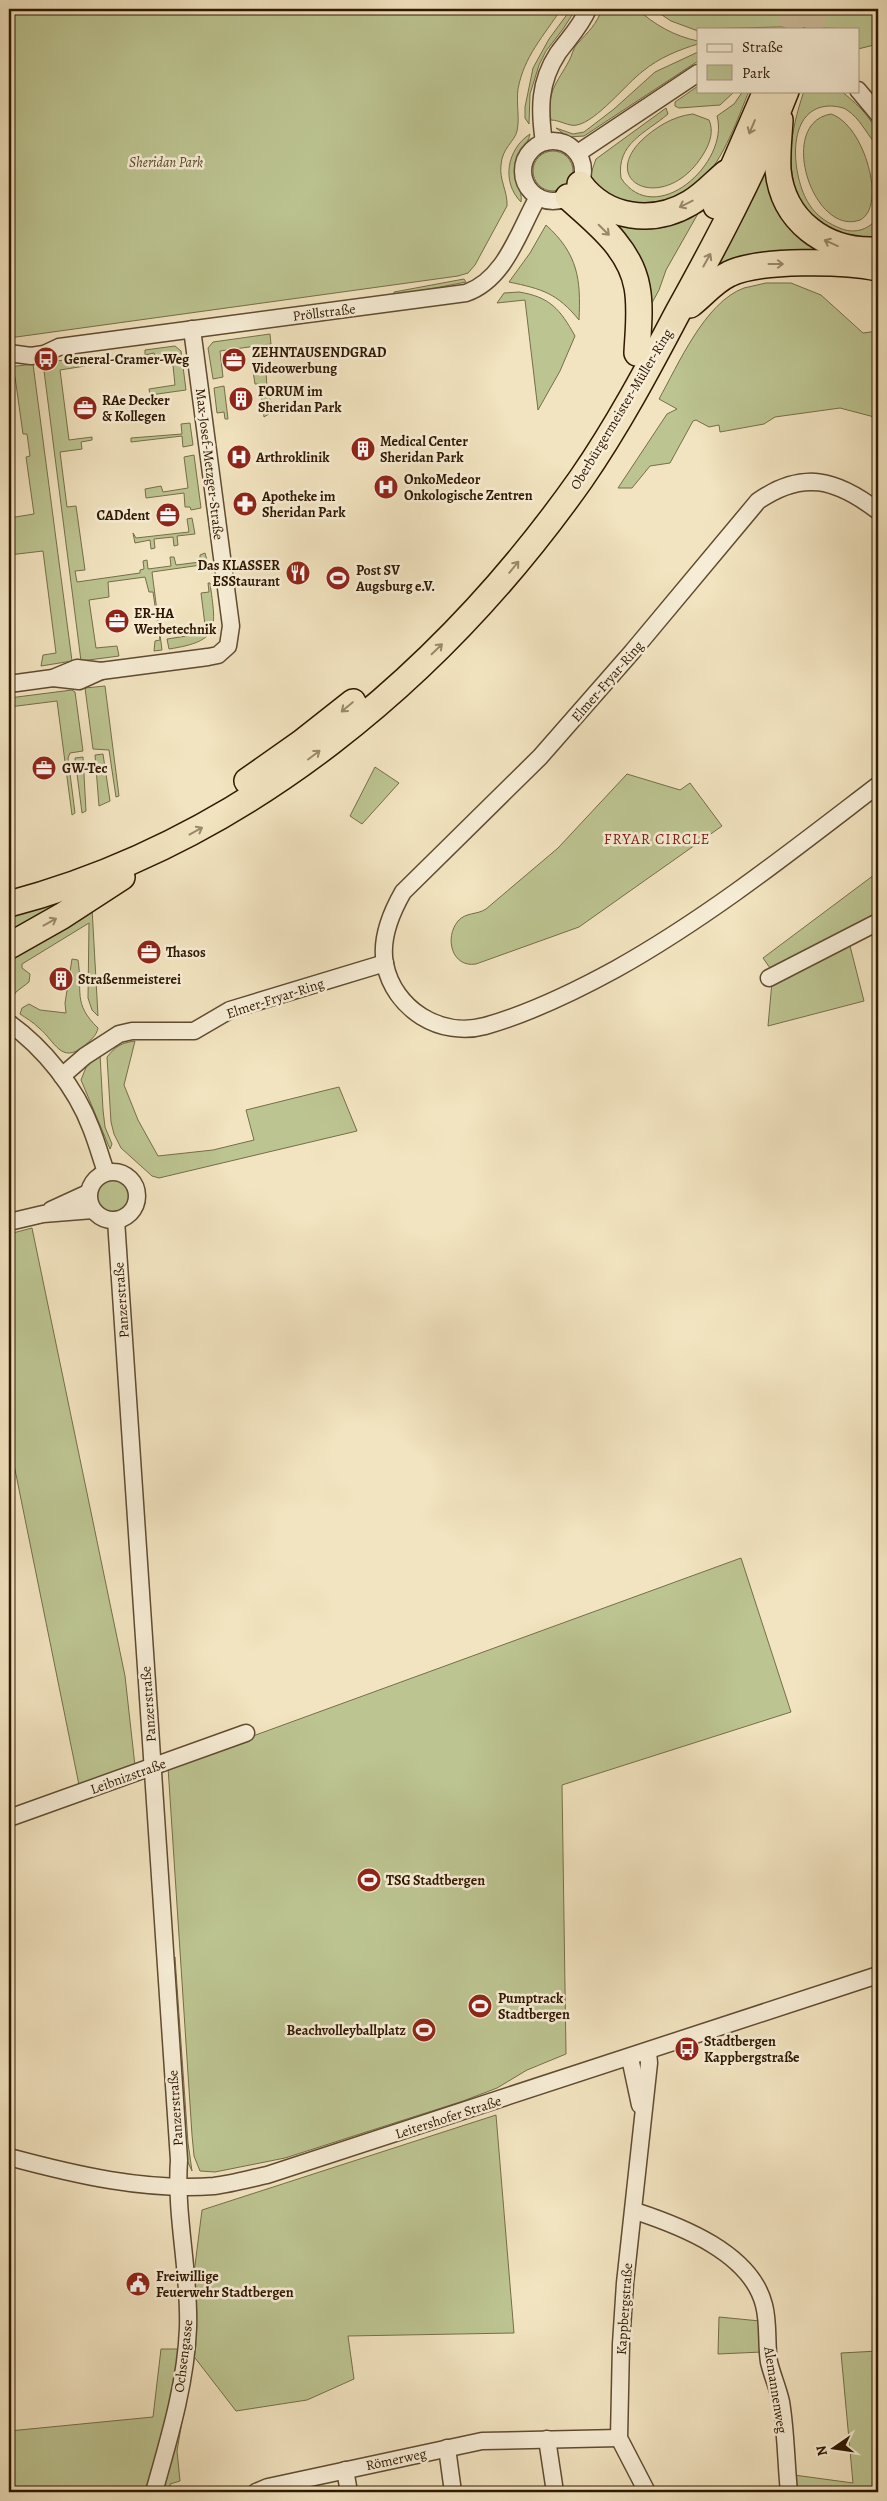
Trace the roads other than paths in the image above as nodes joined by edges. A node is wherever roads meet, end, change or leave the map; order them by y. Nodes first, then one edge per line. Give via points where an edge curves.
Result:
1 (588, 9) edge
2 (697, 74) edge
3 (860, 92) edge
4 (778, 95) edge
5 (878, 114) edge
6 (544, 142) junction
7 (578, 154) junction
8 (736, 162) junction
9 (574, 190) junction
10 (538, 197) junction
11 (878, 250) edge
12 (878, 268) edge
13 (675, 318) junction
14 (192, 330) junction
15 (11, 353) edge
16 (637, 353) junction
17 (878, 511) edge
18 (9, 684) edge
19 (878, 785) edge
20 (96, 877) junction
21 (9, 887) edge
22 (9, 904) edge
23 (878, 922) edge
24 (9, 946) edge
25 (385, 963) junction
26 (769, 978) dead end
27 (9, 1023) edge
28 (62, 1076) junction
29 (106, 1172) junction
30 (88, 1193) junction
31 (93, 1210) junction
32 (43, 1214) junction
33 (116, 1220) junction
34 (9, 1222) edge
35 (246, 1733) dead end
36 (152, 1768) junction
37 (9, 1818) edge
38 (878, 1975) edge
39 (648, 2052) junction
40 (630, 2058) junction
41 (644, 2119) junction
42 (9, 2157) edge
43 (178, 2187) junction
44 (635, 2211) junction
45 (619, 2438) junction
46 (548, 2439) junction
47 (447, 2448) junction
48 (345, 2470) junction
49 (154, 2492) edge
50 (256, 2492) edge
51 (348, 2492) edge
52 (453, 2492) edge
53 (555, 2492) edge
54 (647, 2492) edge
55 (788, 2492) edge

1 - 6 street via 543,82 540,113
2 - 7 street
3 - 5 street
4 -> 8 highway, Oberbürgermeister-Müller-Ring
11 -> 4 highway via 849,249 827,242 807,228 792,209 778,171
13 -> 4 highway, Oberbürgermeister-Müller-Ring via 752,170
6 - 7 street via 564,142
6 - 10 street via 532,149 523,168 528,188
7 - 9 street via 583,170
8 -> 9 highway via 690,203 655,216 629,215 606,208
8 - 16 highway, Oberbürgermeister-Müller-Ring via 703,233
9 - 10 street via 553,201
9 -> 16 highway via 614,240 634,272 639,307
10 - 14 street, Pröllstraße via 506,258 494,276 478,289 436,298
13 -> 12 highway via 713,284 749,266 793,264
20 -> 13 highway, Oberbürgermeister-Müller-Ring via 152,853 245,803 312,757 371,709 456,630 512,569 582,478
14 - 15 street, Pröllstraße via 59,347 31,356
14 - 18 street, Max-Josef-Metzger-Straße via 231,626 228,646 213,656 101,672 77,668 53,678
16 -> 20 highway, Oberbürgermeister-Müller-Ring via 589,434 542,504 493,565 405,657 308,737 236,788 177,822
17 - 25 street, Elmer-Fryar-Ring via 844,488 820,481 792,483 758,501 551,745 409,885 390,917 385,936
19 - 25 street, Elmer-Fryar-Ring via 723,902 665,940 578,990 533,1010 470,1029 440,1026 420,1016 401,999
20 - 21 highway, Oberbürgermeister-Müller-Ring
20 - 22 highway, Oberbürgermeister-Müller-Ring
24 -> 20 highway
23 - 26 street
25 - 28 street, Elmer-Fryar-Ring via 230,1010 192,1032 132,1031 119,1034
27 - 28 street
28 - 29 street via 91,1127
29 - 30 street via 94,1180
29 - 33 street via 122,1173 137,1191 130,1213
30 - 31 street
30 - 32 street
31 - 32 street
31 - 33 street via 103,1218
32 - 34 street
33 - 36 street, Panzerstraße
35 - 36 street, Leibnizstraße
36 - 37 street, Leibnizstraße
36 - 43 street, Panzerstraße via 179,2160
38 - 39 street, Leitershofer Straße
39 - 40 street, Leitershofer Straße
39 - 41 street, Kappbergstraße
40 - 41 street, Kappbergstraße
40 - 43 street, Leitershofer Straße via 266,2176 216,2186
41 - 44 street, Kappbergstraße
42 - 43 street, Leitershofer Straße via 107,2180
43 - 49 street, Ochsengasse via 188,2328 178,2398
44 - 45 street, Kappbergstraße via 624,2303
44 - 55 street, Alemannenweg via 674,2224 699,2238 738,2262 754,2283 767,2316 768,2356 781,2402
45 - 46 street, Römerweg
45 - 54 street, Kappbergstraße
46 - 47 street, Römerweg via 482,2441
46 - 53 street
47 - 48 street, Römerweg
47 - 52 street, Römerweg
48 - 50 street, Römerweg
48 - 51 street

